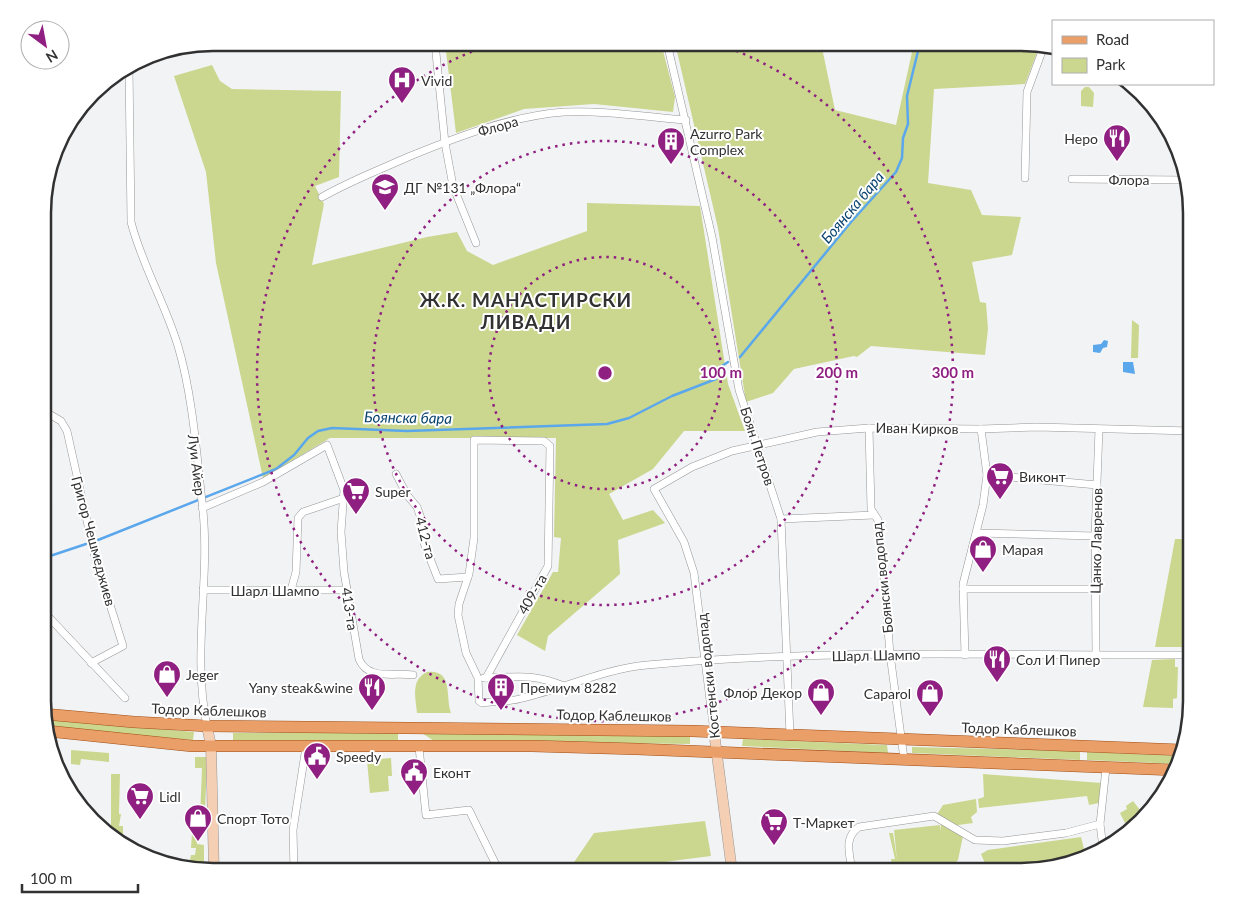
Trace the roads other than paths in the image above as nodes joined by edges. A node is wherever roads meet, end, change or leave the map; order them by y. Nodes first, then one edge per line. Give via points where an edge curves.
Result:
1 (436, 51) edge
2 (669, 52) edge
3 (1041, 53) edge
4 (129, 75) edge
5 (686, 120) junction
6 (445, 143) junction
7 (1025, 178) dead end
8 (1072, 179) dead end
9 (1179, 180) edge
10 (322, 197) dead end
11 (476, 243) dead end
12 (51, 415) edge
13 (869, 428) junction
14 (981, 429) junction
15 (1100, 429) junction
16 (1182, 431) edge
17 (756, 444) junction
18 (396, 474) dead end
19 (986, 475) junction
20 (1097, 485) junction
21 (654, 489) joint
22 (344, 498) junction
23 (201, 501) junction
24 (874, 515) junction
25 (781, 520) junction
26 (977, 534) junction
27 (1095, 536) junction
28 (468, 577) junction
29 (963, 589) junction
30 (1095, 589) junction
31 (203, 590) junction
32 (291, 590) junction
33 (347, 590) junction
34 (52, 620) edge
35 (890, 654) junction
36 (1096, 654) junction
37 (965, 655) junction
38 (1182, 655) edge
39 (787, 657) junction
40 (706, 661) junction
41 (91, 663) junction
42 (413, 675) dead end
43 (482, 678) junction
44 (564, 686) junction
45 (125, 698) dead end
46 (52, 715) edge
47 (207, 726) junction
48 (54, 732) edge
49 (714, 732) junction
50 (790, 735) junction
51 (902, 739) junction
52 (211, 746) junction
53 (306, 747) junction
54 (419, 747) junction
55 (1175, 750) edge
56 (716, 751) junction
57 (904, 759) junction
58 (1106, 768) junction
59 (1167, 770) edge
60 (1100, 824) junction
61 (1102, 840) edge
62 (214, 862) edge
63 (294, 862) edge
64 (495, 862) edge
65 (731, 863) edge
66 (851, 863) edge

1 - 6 street
2 - 5 street, Боян Петров
3 - 7 street via 1027,92
4 - 23 street, Луи Айер via 131,222 180,354
5 - 6 street, Флора via 565,112 522,119
5 - 17 street, Боян Петров via 714,246 740,390
6 - 10 street, Флора via 348,182
6 - 11 street via 453,186
8 - 9 street, Флора
12 - 41 street, Григор Чешмеджиев via 61,421 67,431 95,558 123,646
13 - 14 street, Иван Кирков
13 - 17 street, Иван Кирков via 817,432
13 - 24 street, Боянски водопад via 871,509
14 - 15 street, Иван Кирков
14 - 19 street
15 - 16 street, Иван Кирков
15 - 20 street, Цанко Лавренов
17 - 21 street, Иван Кирков via 692,467
17 - 25 street, Боян Петров
18 - 28 street, 412-та via 418,507 424,543 438,579
19 - 20 street
19 - 26 street
20 - 27 street, Цанко Лавренов
21 - 40 street, Костенски водопад via 678,530 692,564 699,594
22 - 23 street, 413-та via 327,445 263,482
22 - 32 street via 303,512 298,518 296,572
22 - 33 street, 413-та via 341,532
23 - 31 street, Луи Айер via 206,545
24 - 25 street
24 - 35 street, Боянски водопад via 878,520 881,542
25 - 39 street, Боян Петров
26 - 27 street
26 - 29 street
27 - 30 street, Цанко Лавренов
28 - 43 street via 459,604 459,624 466,652
28 - 43 street, 409-та via 474,538 474,440 548,443 548,566
29 - 30 street
29 - 37 street
30 - 36 street, Цанко Лавренов
31 - 32 street, Шарл Шампо
31 - 47 street, Луи Айер via 200,632 202,700
32 - 33 street, Шарл Шампо
33 - 42 street, 413-та via 361,665 372,673
34 - 41 street
35 - 37 street, Шарл Шампо
35 - 39 street, Шарл Шампо
35 - 51 street, Боянски водопад
36 - 37 street, Шарл Шампо
36 - 38 street, Шарл Шампо
39 - 40 street, Шарл Шампо
39 - 50 street, Боян Петров
40 - 44 street, Шарл Шампо via 645,665 597,674
40 - 49 street, Костенски водопад
41 - 45 street
43 - 44 street via 529,676
43 - 44 street, Шарл Шампо via 479,700 482,703 521,699
46 - 47 main road, Тодор Каблешков
47 - 49 main road, Тодор Каблешков
47 - 52 main road, Луи Айер
48 - 52 main road
49 - 50 main road, Тодор Каблешков
49 - 56 main road, Костенски водопад
50 - 51 main road, Тодор Каблешков
51 - 55 main road, Тодор Каблешков
51 - 57 street, Боянски водопад
52 - 53 main road
52 - 62 main road, Луи Айер
53 - 54 main road
53 - 63 street via 293,830
54 - 56 main road via 541,746
54 - 64 street via 426,815 469,810
56 - 57 main road
56 - 65 main road, Костенски водопад
57 - 58 main road
58 - 59 main road
58 - 60 street
60 - 61 street
60 - 66 street via 1066,833 1003,841 975,840 934,816 859,827 850,833

